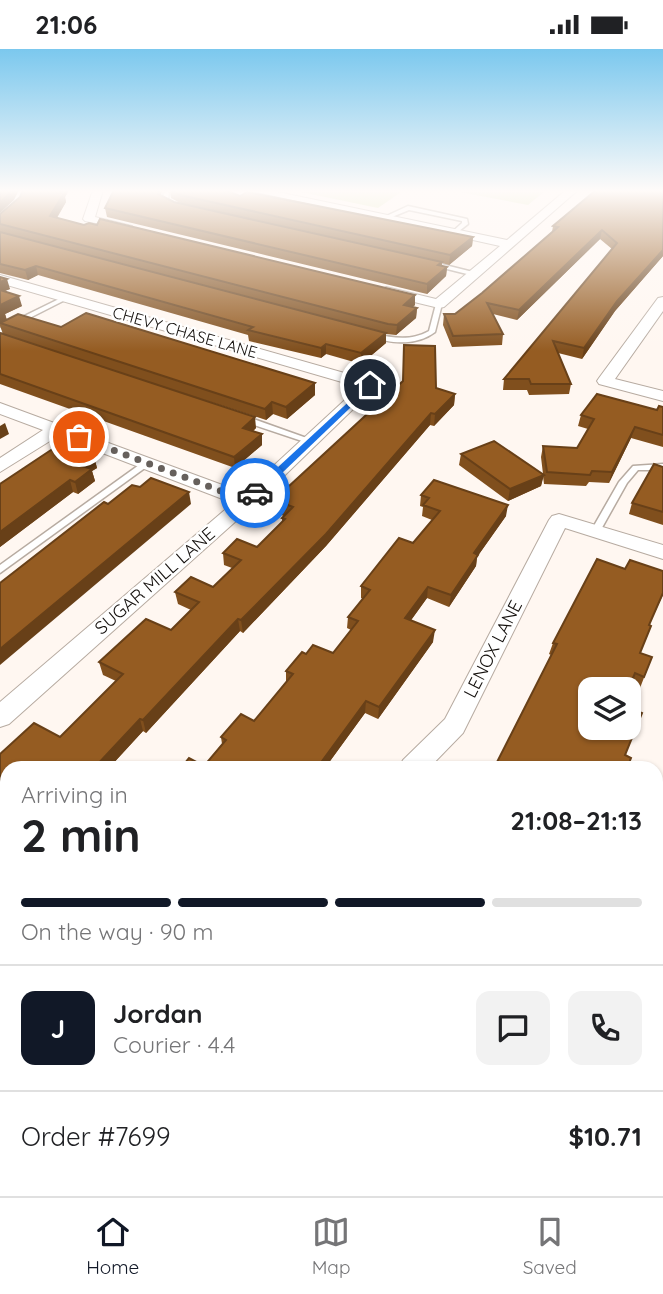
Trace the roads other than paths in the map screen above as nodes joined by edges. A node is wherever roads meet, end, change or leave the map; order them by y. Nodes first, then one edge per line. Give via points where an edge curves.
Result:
1 (508, 244) edge
2 (421, 261) edge
3 (475, 274) junction
4 (0, 279) edge
5 (372, 288) edge
6 (65, 298) junction
7 (663, 301) edge
8 (439, 304) junction
9 (0, 331) edge
10 (361, 333) edge
11 (370, 385) joint
12 (663, 396) edge
13 (0, 408) edge
14 (233, 415) edge
15 (56, 429) junction
16 (311, 440) junction
17 (146, 463) junction
18 (0, 466) edge
19 (663, 467) edge
20 (247, 501) junction
21 (596, 531) junction
22 (663, 552) edge
23 (0, 570) edge
24 (0, 717) edge
25 (419, 761) edge

1 - 3 street
2 - 3 lane
3 - 8 street
4 - 6 street, CHEVY CHASE LANE
5 - 8 street
6 - 9 lane
6 - 11 street, CHEVY CHASE LANE
7 - 12 street via 605,381
8 - 10 lane via 432,332 423,338 401,341
11 - 16 street, SUGAR MILL LANE
13 - 15 street
14 - 16 lane
15 - 17 street
15 - 18 street
16 - 20 street, SUGAR MILL LANE
17 - 20 street
17 - 23 lane
19 - 21 lane via 636,468
20 - 24 street, SUGAR MILL LANE
21 - 22 street
21 - 25 street, LENOX LANE via 559,520 454,726

